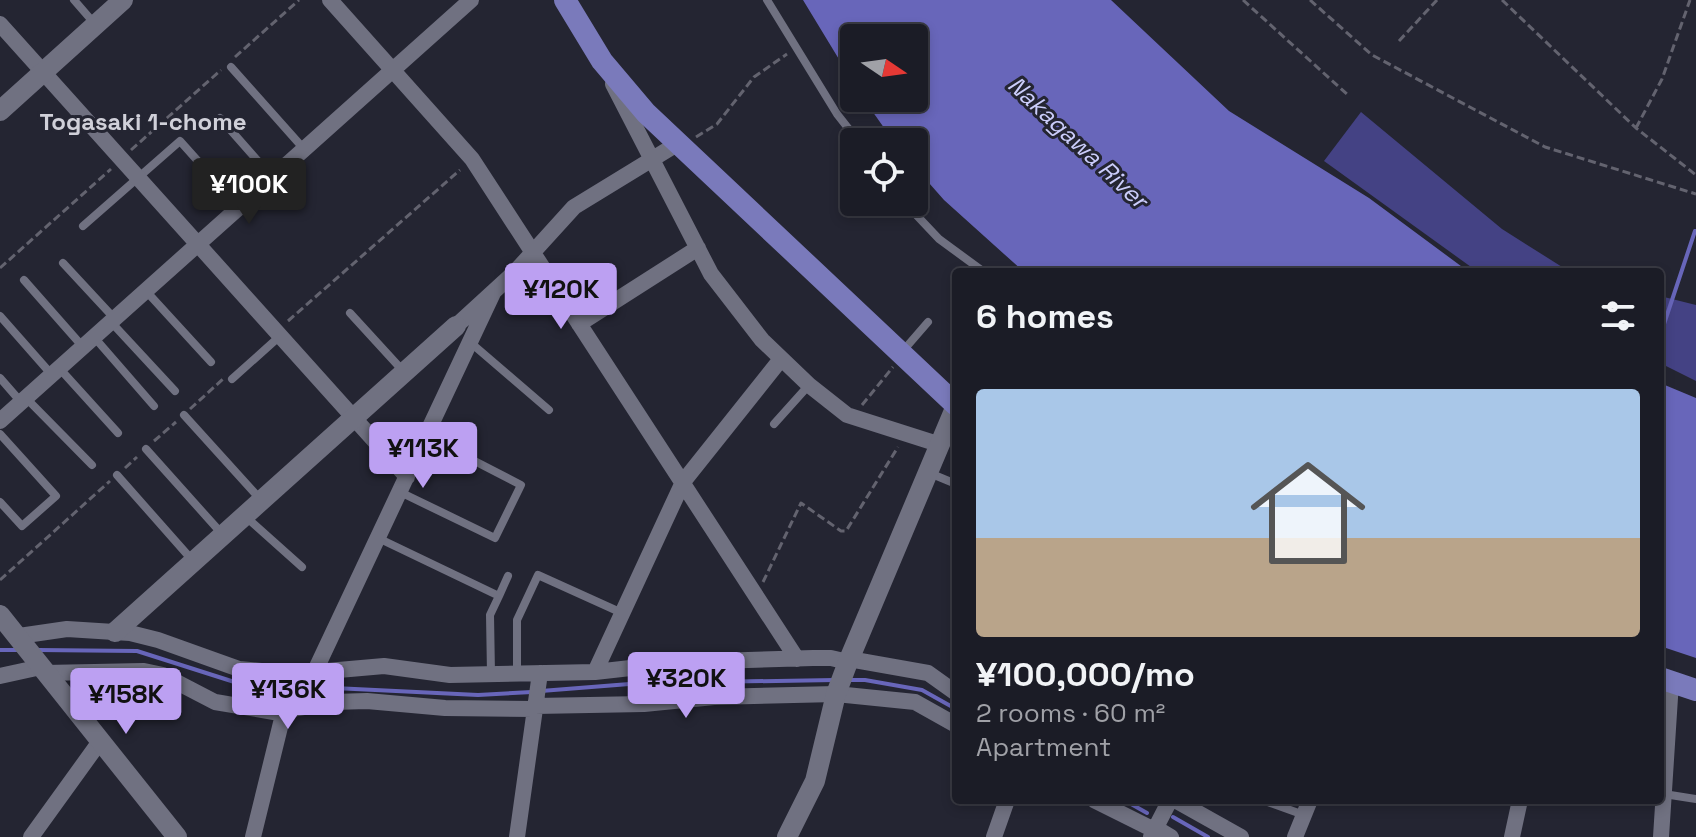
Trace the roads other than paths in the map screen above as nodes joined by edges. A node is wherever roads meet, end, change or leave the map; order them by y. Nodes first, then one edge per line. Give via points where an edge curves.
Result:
1 (74, 0) edge
2 (123, 0) edge
3 (330, 0) edge
4 (471, 0) edge
5 (565, 0) edge
6 (767, 0) edge
7 (0, 24) edge
8 (96, 24) junction
9 (602, 61) junction
10 (231, 67) dead end
11 (393, 70) junction
12 (44, 72) junction
13 (3, 101) edge
14 (220, 118) dead end
15 (848, 128) edge
16 (678, 145) junction
17 (304, 149) junction
18 (651, 160) junction
19 (272, 177) junction
20 (137, 178) junction
21 (239, 208) junction
22 (917, 216) edge
23 (83, 226) dead end
24 (197, 246) junction
25 (698, 248) junction
26 (533, 253) junction
27 (63, 263) dead end
28 (979, 268) edge
29 (24, 280) dead end
30 (146, 291) junction
31 (493, 293) junction
32 (350, 313) dead end
33 (0, 316) edge
34 (113, 320) junction
35 (928, 322) dead end
36 (579, 324) junction
37 (456, 326) joint
38 (280, 336) junction
39 (88, 342) junction
40 (471, 343) junction
41 (902, 354) junction
42 (781, 359) junction
43 (211, 362) dead end
44 (56, 372) junction
45 (404, 372) junction
46 (0, 378) edge
47 (232, 379) dead end
48 (809, 385) junction
49 (175, 391) dead end
50 (24, 400) junction
51 (952, 401) edge
52 (154, 406) dead end
53 (549, 410) dead end
54 (952, 414) edge
55 (184, 415) dead end
56 (353, 418) junction
57 (0, 421) edge
58 (774, 424) dead end
59 (118, 433) dead end
60 (0, 434) edge
61 (426, 436) junction
62 (938, 444) junction
63 (146, 449) dead end
64 (92, 465) dead end
65 (926, 472) junction
66 (117, 475) dead end
67 (683, 482) junction
68 (952, 482) edge
69 (404, 484) junction
70 (262, 500) junction
71 (0, 502) edge
72 (245, 516) junction
73 (223, 535) junction
74 (378, 538) junction
75 (194, 561) junction
76 (302, 567) dead end
77 (508, 576) dead end
78 (499, 596) junction
79 (623, 613) junction
80 (0, 615) edge
81 (115, 632) junction
82 (15, 637) edge
83 (797, 659) junction
84 (848, 661) junction
85 (41, 668) junction
86 (315, 671) junction
87 (595, 672) junction
88 (517, 673) junction
89 (540, 673) junction
90 (293, 674) junction
91 (491, 675) junction
92 (0, 676) edge
93 (1666, 680) edge
94 (952, 686) edge
95 (1696, 690) edge
96 (836, 694) junction
97 (535, 706) junction
98 (281, 712) junction
99 (952, 723) edge
100 (101, 740) junction
101 (1664, 794) joint
102 (1696, 799) edge
103 (1006, 804) edge
104 (1102, 804) edge
105 (1170, 804) edge
106 (1179, 804) edge
107 (1284, 804) edge
108 (1519, 804) edge
109 (1663, 804) edge
110 (1307, 808) edge
111 (1154, 832) edge
112 (31, 837) edge
113 (177, 837) edge
114 (253, 837) edge
115 (517, 837) edge
116 (787, 837) edge
117 (994, 837) edge
118 (1171, 837) edge
119 (1241, 837) edge
120 (1295, 837) edge
121 (1512, 837) edge
122 (1661, 837) edge

1 - 8 lane
2 - 8 street
3 - 11 street
4 - 11 street
5 - 9 main road
6 - 15 lane
7 - 12 street
8 - 12 street
9 - 16 main road
9 - 18 street
10 - 17 lane
11 - 17 street
11 - 26 street via 472,159
12 - 13 street
12 - 20 street
14 - 19 lane
16 - 18 street
16 - 41 main road
17 - 19 street
18 - 25 street
18 - 26 street via 574,207
19 - 21 street
20 - 21 lane via 180,141
20 - 23 lane
20 - 24 street
21 - 24 street
22 - 28 lane
24 - 30 street
24 - 38 street
25 - 36 street
25 - 42 street via 711,274
26 - 31 street
26 - 36 street
27 - 34 lane
29 - 39 lane
30 - 34 street
30 - 43 lane
31 - 37 street
31 - 40 street
32 - 45 lane
33 - 44 lane
34 - 39 street
34 - 49 lane
35 - 41 lane
36 - 67 street
37 - 45 street
38 - 47 lane
38 - 56 street
39 - 44 street
39 - 52 lane
40 - 53 lane
40 - 61 street
41 - 51 main road
42 - 48 street
42 - 67 street
44 - 50 street
44 - 59 lane
45 - 56 street
46 - 50 lane
48 - 58 lane
48 - 62 street via 852,418
50 - 57 street
50 - 64 lane
54 - 62 street
55 - 70 lane
56 - 69 street
56 - 70 street
60 - 71 lane via 56,496 22,526
61 - 69 street
61 - 69 lane via 521,485 495,538
62 - 65 street
63 - 73 lane
65 - 68 lane
65 - 84 street
66 - 75 lane
67 - 79 street
67 - 83 street
69 - 74 street
70 - 72 street
72 - 73 street
72 - 76 lane
73 - 75 street
74 - 78 lane
74 - 86 street
75 - 81 street
77 - 78 lane
78 - 91 lane via 490,615
79 - 87 street
79 - 88 lane via 538,575 517,620
80 - 82 street
81 - 82 street via 67,629
81 - 90 street via 158,640 246,671
82 - 85 street
83 - 84 street
83 - 87 street via 684,662
84 - 94 street via 916,669
84 - 96 street
85 - 92 street
85 - 98 street via 144,671 215,702
85 - 100 street
86 - 90 street
86 - 91 street via 384,666
87 - 89 street
88 - 89 street
88 - 91 street
89 - 97 street
90 - 98 street
93 - 95 main road
93 - 101 street
96 - 97 street
96 - 99 street via 915,702
96 - 116 street via 815,781
97 - 98 street via 445,708 367,701
97 - 115 street
98 - 114 street
100 - 112 street
100 - 113 street
101 - 102 lane
103 - 117 street
104 - 111 street
105 - 111 street
106 - 119 street
107 - 110 lane
108 - 121 street
109 - 122 street
110 - 120 street
111 - 118 street

